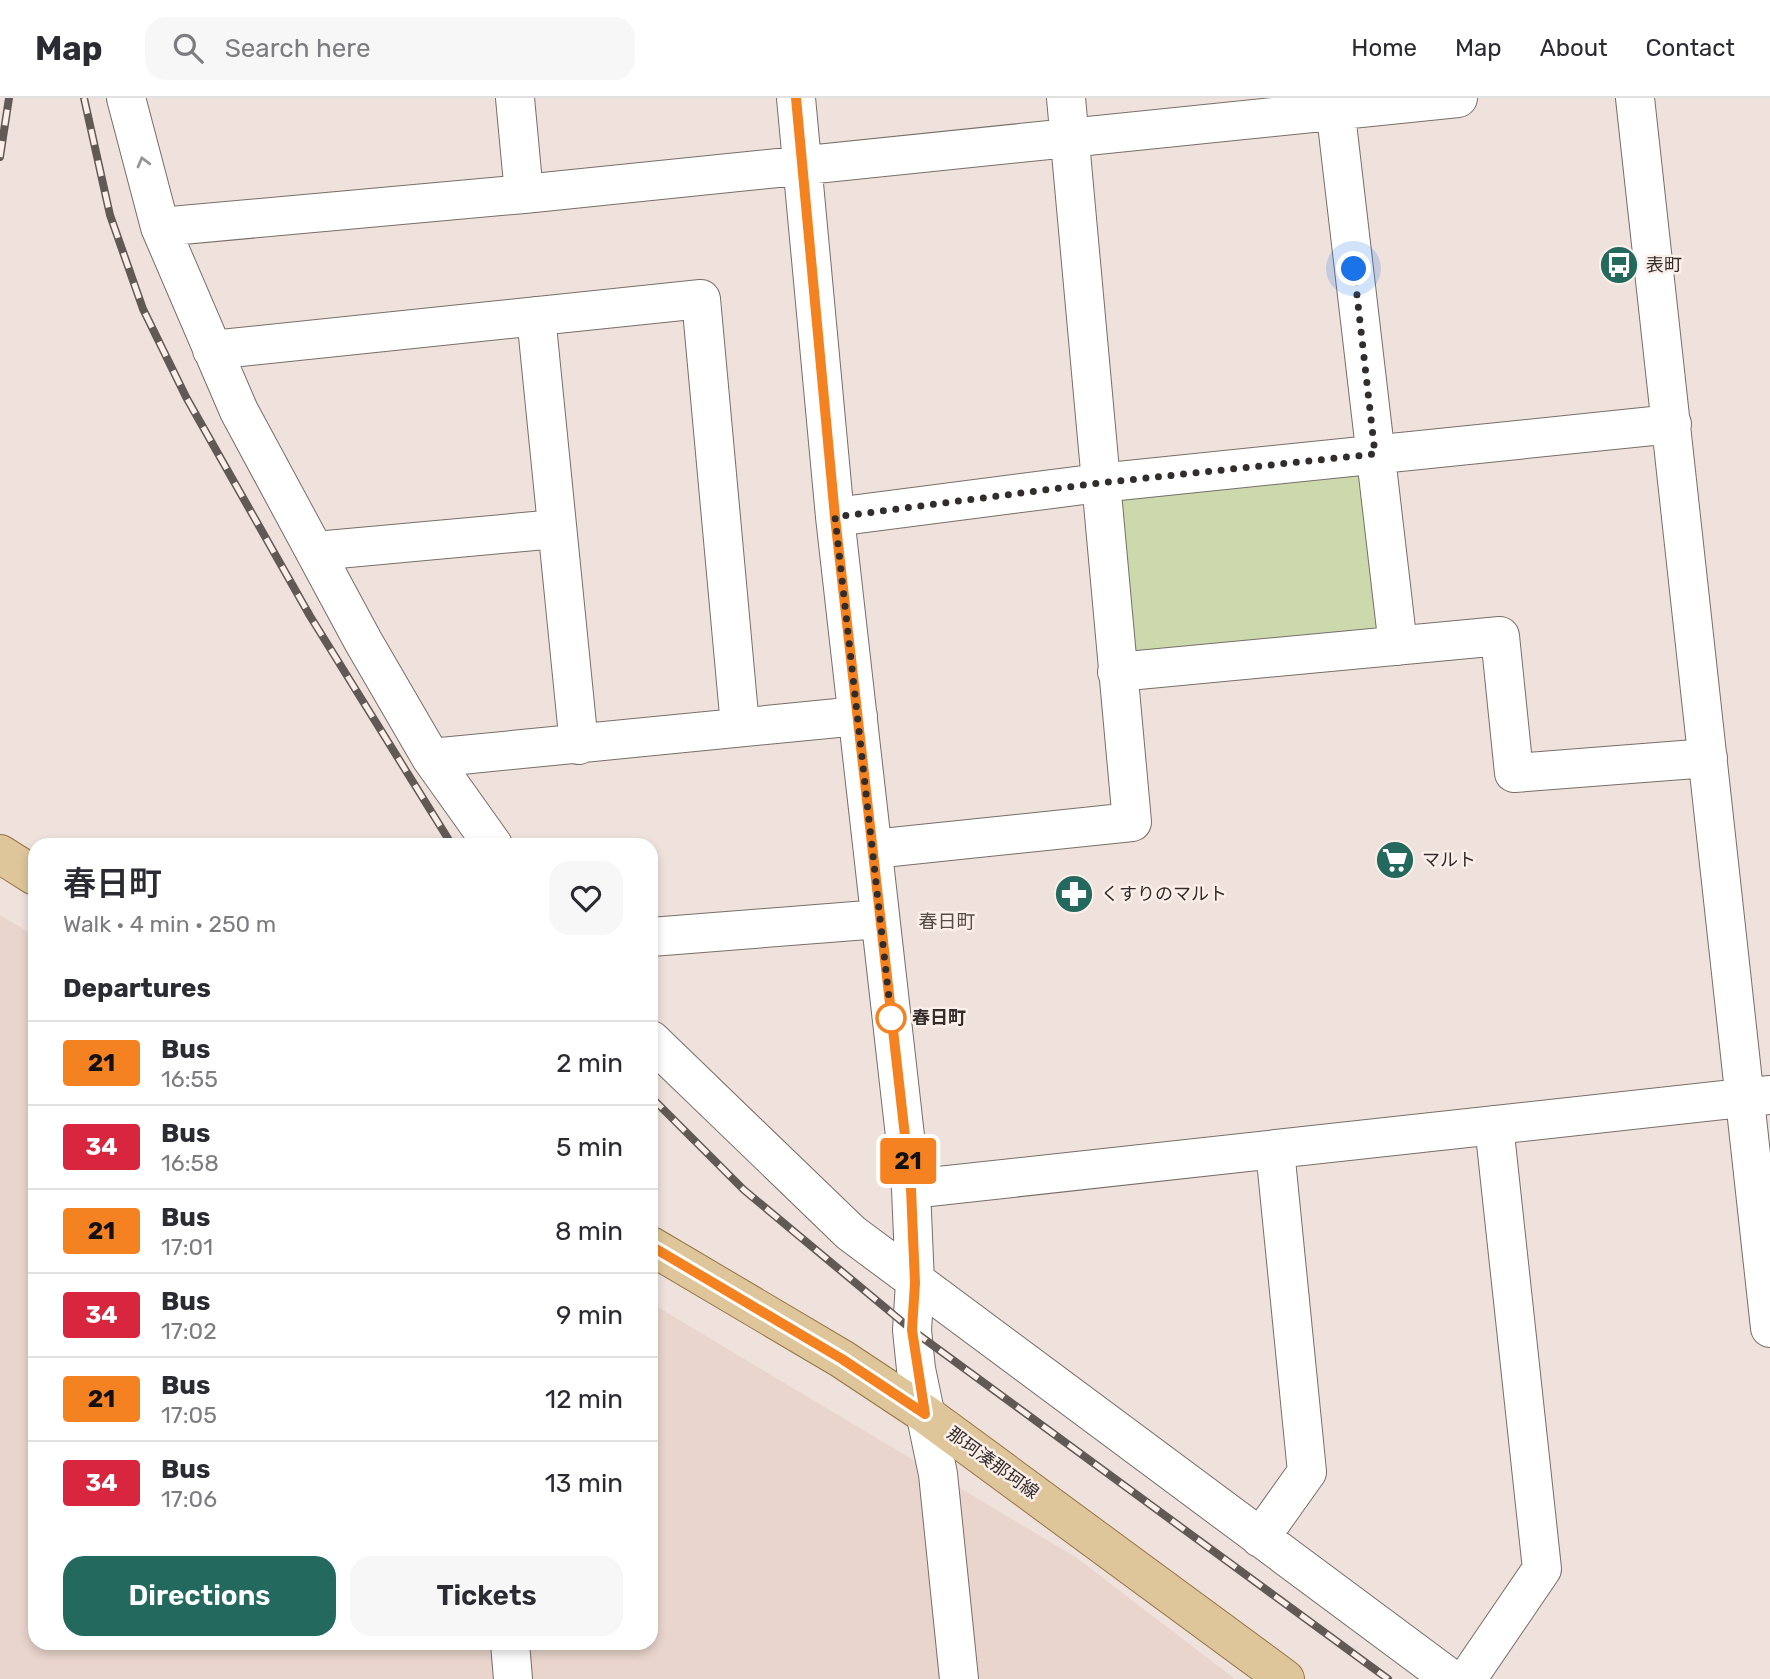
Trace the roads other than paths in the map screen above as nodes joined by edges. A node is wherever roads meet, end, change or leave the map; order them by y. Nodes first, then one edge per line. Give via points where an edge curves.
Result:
1 (126, 98) edge
2 (516, 98) edge
3 (796, 98) edge
4 (1066, 98) edge
5 (1458, 98) edge
6 (1635, 98) edge
7 (1335, 105) edge
8 (1070, 137) junction
9 (802, 164) junction
10 (524, 194) junction
11 (160, 227) junction
12 (536, 316) junction
13 (212, 350) junction
14 (1672, 424) junction
15 (1375, 454) junction
16 (1099, 483) junction
17 (835, 517) junction
18 (556, 529) junction
19 (316, 551) junction
20 (1398, 646) junction
21 (1117, 672) junction
22 (858, 716) junction
23 (740, 726) junction
24 (579, 745) junction
25 (431, 758) junction
26 (1708, 758) junction
27 (488, 838) edge
28 (873, 849) junction
29 (0, 854) edge
30 (28, 872) edge
31 (880, 919) junction
32 (658, 936) edge
33 (658, 1047) edge
34 (1758, 1096) edge
35 (1494, 1125) junction
36 (1275, 1150) junction
37 (911, 1189) junction
38 (658, 1250) edge
39 (915, 1283) junction
40 (1770, 1328) edge
41 (925, 1414) junction
42 (1260, 1538) junction
43 (511, 1650) edge
44 (513, 1679) edge
45 (960, 1679) edge
46 (1285, 1679) edge
47 (1451, 1679) edge
48 (1467, 1679) edge

11 -> 1 street
2 - 10 street
3 - 9 street
4 - 8 street
5 - 7 street
6 - 14 street
7 - 8 street
7 - 15 street
8 - 9 street
8 - 16 street
9 - 10 street
9 - 17 street
10 - 11 street
11 - 13 street
12 - 13 street
12 - 18 street
12 - 23 street via 701,299
13 - 19 street via 239,411
14 - 15 street
14 - 26 street
15 - 16 street
15 - 20 street
16 - 17 street
16 - 21 street
17 - 22 street
18 - 19 street
18 - 24 street
19 - 25 street
20 - 21 street
20 - 26 street via 1500,636 1514,773
21 - 28 street via 1132,822
22 - 23 street
22 - 28 street
23 - 24 street
24 - 25 street
25 - 27 street
26 - 34 street
28 - 31 street
29 - 30 main road
31 - 32 street
31 - 37 street
33 - 39 street via 810,1197
34 - 35 street
34 - 40 street
35 - 36 street
35 - 48 street via 1542,1569
36 - 37 street
36 - 42 street via 1307,1472
37 - 39 street
38 - 41 main road, 那珂湊那珂線
39 - 41 street via 912,1330
39 - 42 street
41 - 45 street via 938,1474
41 - 46 main road, 那珂湊那珂線
42 - 47 street
43 - 44 street

